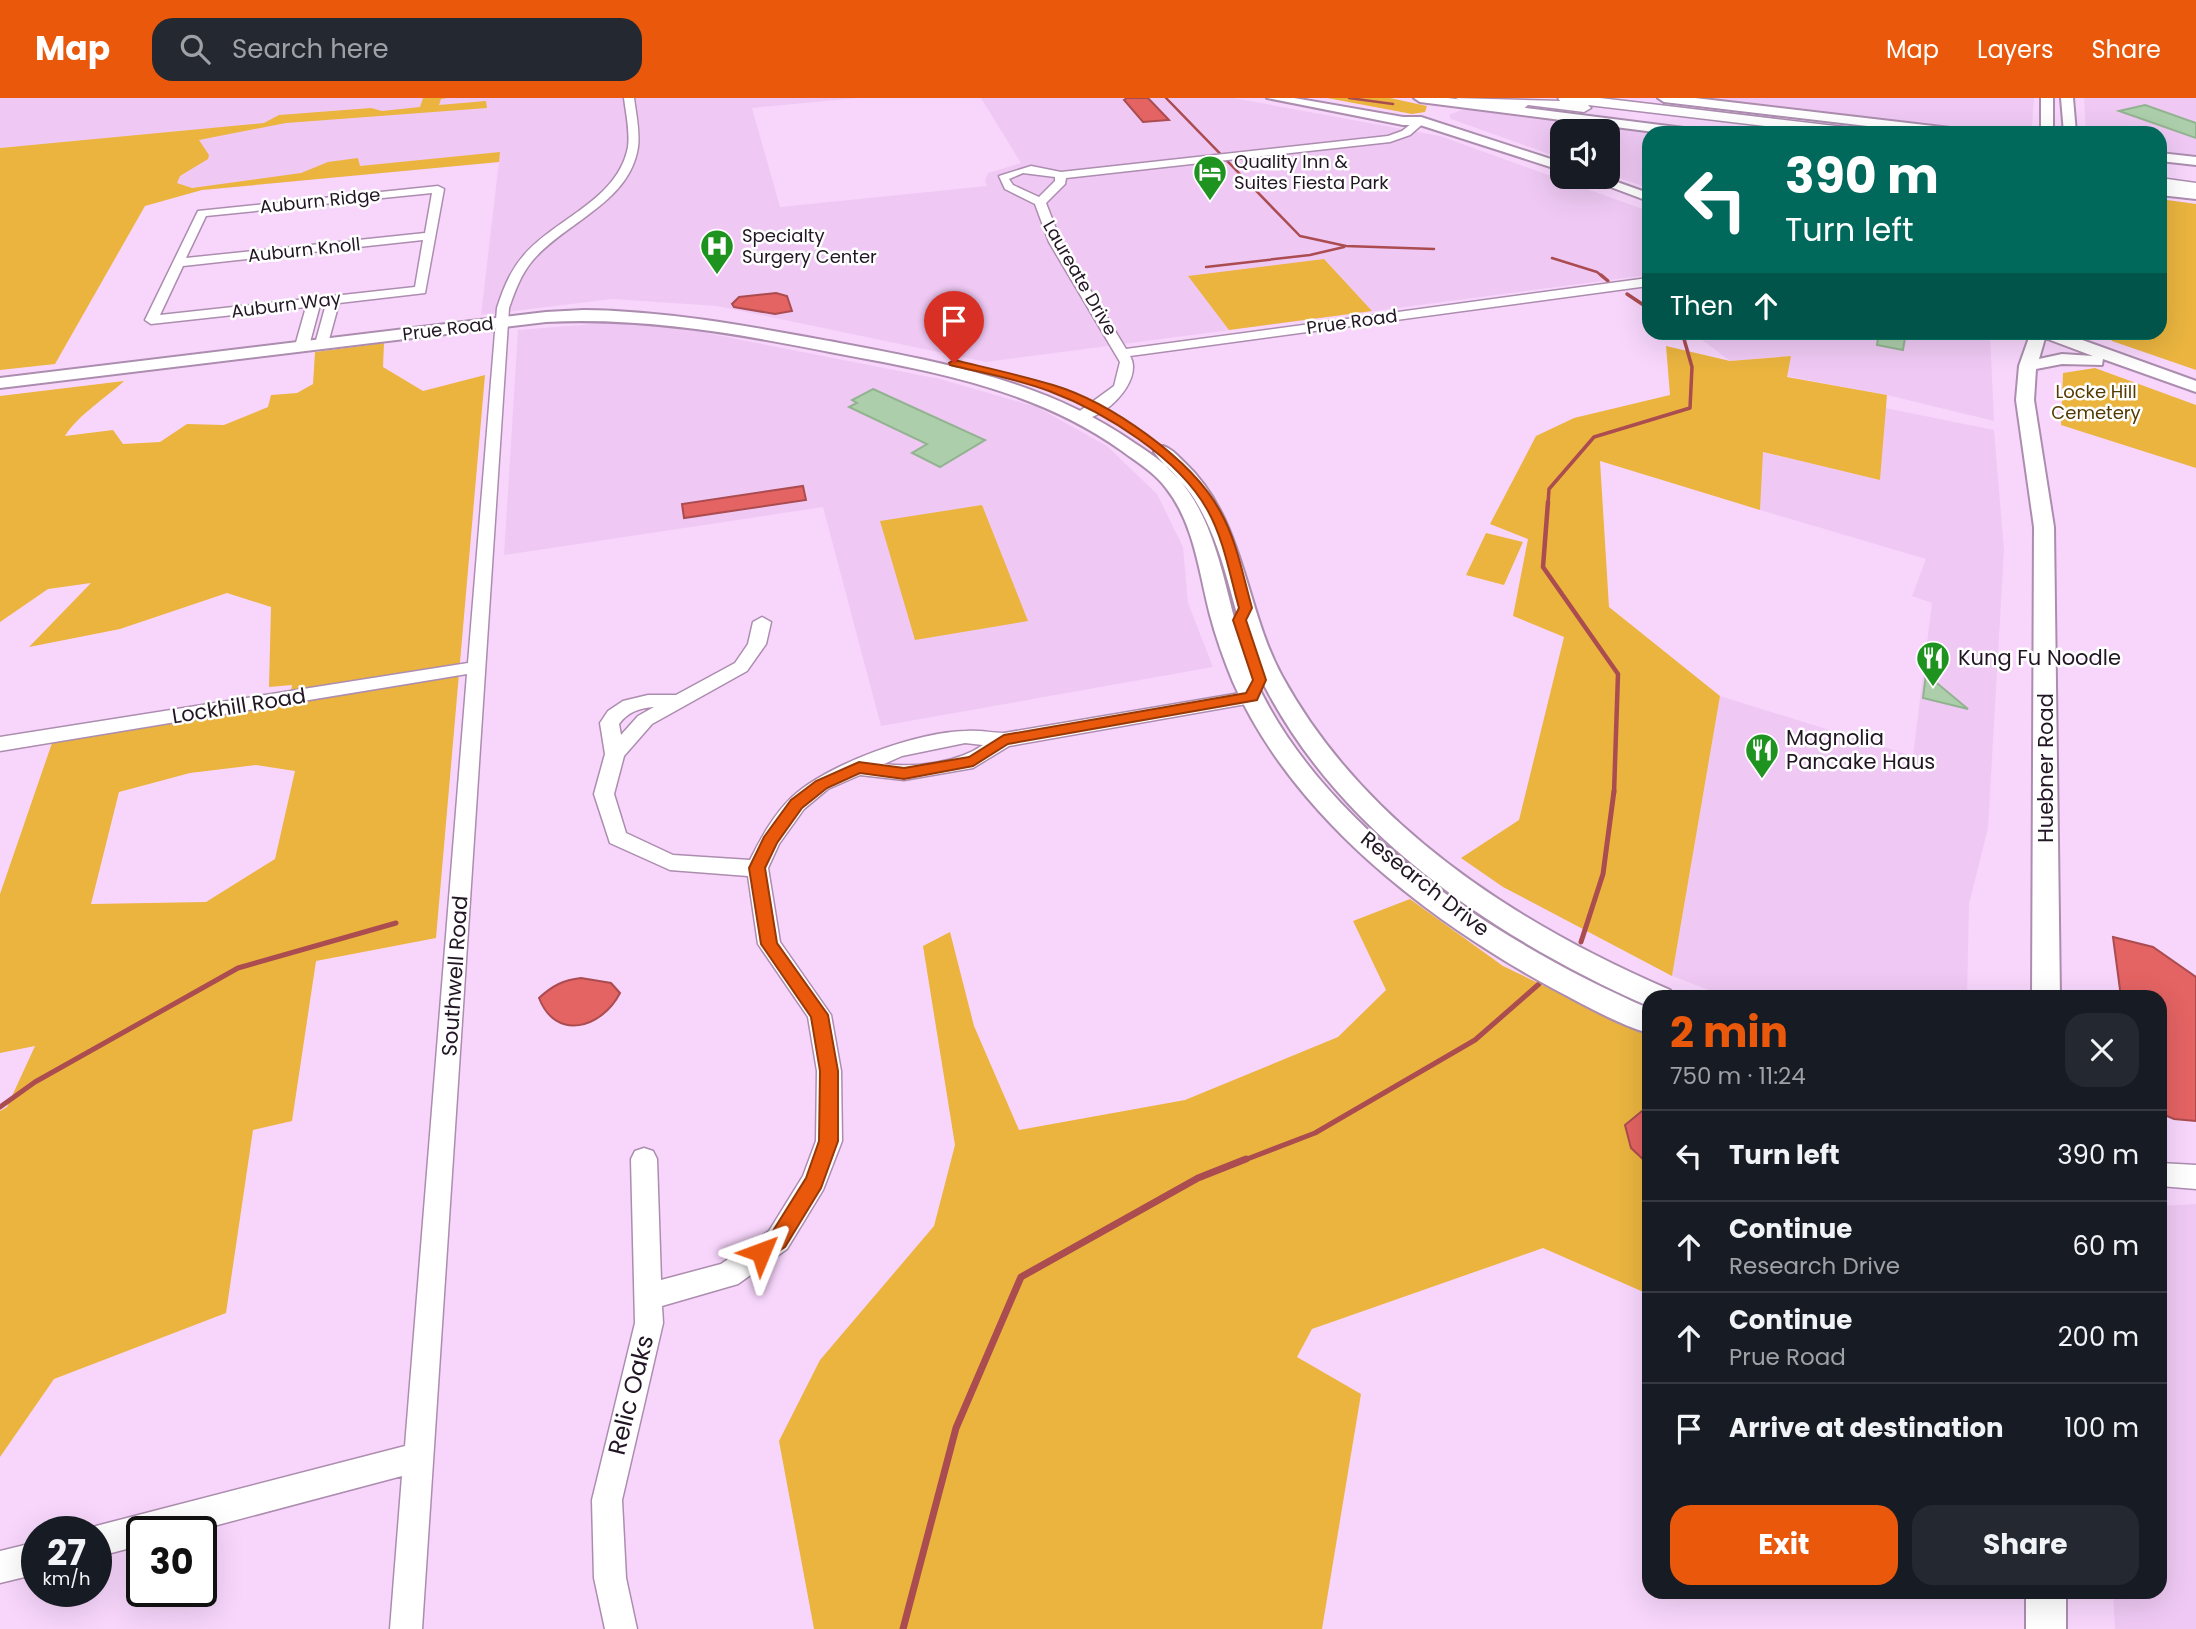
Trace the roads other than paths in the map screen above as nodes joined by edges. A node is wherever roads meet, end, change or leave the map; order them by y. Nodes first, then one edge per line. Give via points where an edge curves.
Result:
1 (629, 98) edge
2 (1273, 98) edge
3 (1315, 98) edge
4 (1409, 98) edge
5 (1420, 98) edge
6 (1463, 98) edge
7 (1505, 98) edge
8 (1565, 98) edge
9 (1634, 98) edge
10 (1664, 98) edge
11 (2046, 98) edge
12 (2067, 98) edge
13 (1482, 106) junction
14 (1432, 116) junction
15 (1718, 124) junction
16 (1736, 126) edge
17 (1802, 126) edge
18 (1833, 126) edge
19 (1900, 126) edge
20 (2045, 126) edge
21 (2069, 126) edge
22 (1642, 127) edge
23 (1458, 131) junction
24 (2167, 157) edge
25 (2196, 161) edge
26 (1550, 163) edge
27 (2167, 169) edge
28 (2196, 173) edge
29 (1060, 175) junction
30 (2167, 179) edge
31 (2167, 185) edge
32 (1620, 187) edge
33 (2193, 191) edge
34 (2167, 193) edge
35 (1642, 195) edge
36 (1040, 202) junction
37 (430, 236) junction
38 (178, 263) junction
39 (1642, 283) edge
40 (334, 299) junction
41 (314, 302) junction
42 (328, 318) junction
43 (309, 320) junction
44 (502, 322) junction
45 (2038, 340) edge
46 (2063, 340) edge
47 (2093, 340) edge
48 (321, 344) junction
49 (302, 346) junction
50 (1123, 353) junction
51 (2028, 366) junction
52 (2136, 366) junction
53 (0, 383) edge
54 (2196, 387) edge
55 (1089, 412) junction
56 (1171, 481) junction
57 (1221, 528) junction
58 (1218, 603) junction
59 (1245, 608) junction
60 (762, 621) dead end
61 (477, 667) junction
62 (1252, 697) junction
63 (1004, 740) junction
64 (0, 744) edge
65 (913, 747) junction
66 (859, 768) junction
67 (919, 771) junction
68 (1353, 792) junction
69 (757, 868) junction
70 (1644, 990) edge
71 (2046, 990) edge
72 (1642, 1018) edge
73 (643, 1159) dead end
74 (2167, 1175) edge
75 (2196, 1177) edge
76 (648, 1297) junction
77 (419, 1457) junction
78 (112, 1538) edge
79 (21, 1562) edge
80 (0, 1567) edge
81 (2046, 1599) edge
82 (406, 1629) edge
83 (621, 1629) edge
84 (2046, 1629) edge

1 - 44 street, Southwell Road via 634,142 622,175 593,205 524,260 507,292
2 - 14 main road via 1403,121
3 - 14 main road
4 - 14 main road via 1431,105
5 - 13 main road
6 - 15 highway
7 - 15 highway
8 - 17 highway
9 - 18 highway
10 - 19 main road
11 - 20 main road
12 - 21 main road
13 - 14 main road
13 - 22 main road
14 - 23 main road
14 - 23 main road via 1444,117
14 - 29 street via 1390,139
15 - 16 highway
23 - 26 main road
24 - 25 main road
27 - 28 highway
29 - 36 street, Laureate Drive via 1061,182
29 - 36 street, Laureate Drive via 1027,170 1003,178 1009,187
30 - 33 highway
31 - 33 highway
32 - 35 main road
33 - 34 main road
36 - 50 street, Laureate Drive via 1055,242
37 - 38 street, Auburn Knoll
37 - 38 street, Auburn Ridge via 438,189 202,213
37 - 40 street, Auburn Way via 421,289
38 - 41 street, Auburn Way via 151,320
39 - 50 street, Prue Road
40 - 41 street, Auburn Way
40 - 42 street
41 - 43 street
42 - 43 street
42 - 48 street
43 - 49 street
44 - 48 main road, Prue Road
44 - 55 main road, Prue Road via 595,314 657,316 894,359
44 - 61 street, Southwell Road
45 - 51 main road, Huebner Road
46 - 52 main road
47 - 52 main road
48 - 49 main road, Prue Road
49 - 53 main road, Prue Road
50 - 55 street via 1128,371 1125,380 1108,400
51 - 52 main road via 2068,358
51 - 71 main road, Huebner Road via 2025,400 2044,527
52 - 54 main road
55 - 56 main road, Research Drive
55 - 57 main road, Research Drive via 1178,464 1197,484
56 - 57 main road via 1187,489 1209,520
56 - 58 main road, Research Drive via 1193,516
57 - 58 main road via 1217,536 1229,594
57 - 59 main road, Research Drive
58 - 62 main road, Research Drive
59 - 62 main road via 1239,620 1259,680
59 - 68 main road, Research Drive via 1279,692 1311,745
60 - 69 street via 757,644 741,667 645,720 615,754 604,794 617,838 670,862
61 - 64 street, Lockhill Road
61 - 77 street, Southwell Road
62 - 63 street
62 - 68 main road via 1278,710 1325,767
62 - 72 main road, Research Drive via 1286,752 1316,787 1348,823 1412,880 1536,964
63 - 65 street via 965,737
63 - 67 street via 973,761
65 - 66 street
65 - 67 street
66 - 67 street via 904,774
66 - 69 street via 821,784 797,804
68 - 70 main road, Research Drive via 1434,865 1515,922
69 - 76 street via 769,944 819,1015 829,1071 829,1141 814,1182 778,1240 728,1275
73 - 76 street, Relic Oaks
74 - 75 street
76 - 83 street, Relic Oaks via 649,1323 607,1500 610,1578
77 - 78 street
77 - 82 street, Southwell Road
79 - 80 street
81 - 84 main road

